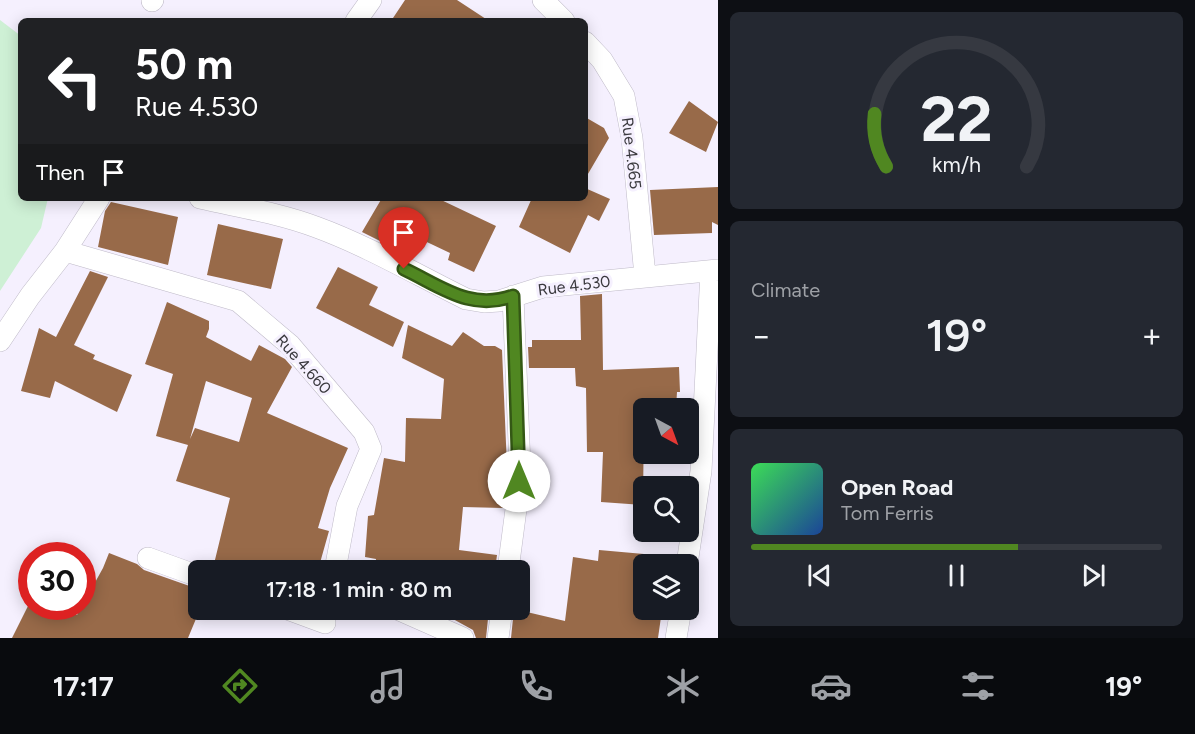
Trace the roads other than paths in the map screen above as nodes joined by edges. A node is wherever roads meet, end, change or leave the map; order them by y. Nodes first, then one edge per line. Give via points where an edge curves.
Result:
1 (371, 0) edge
2 (543, 0) edge
3 (358, 18) edge
4 (561, 18) edge
5 (588, 45) edge
6 (97, 201) edge
7 (213, 201) edge
8 (65, 251) junction
9 (714, 270) edge
10 (645, 276) junction
11 (513, 296) junction
12 (0, 341) edge
13 (688, 554) edge
14 (148, 558) dead end
15 (338, 560) edge
16 (509, 560) edge
17 (188, 572) edge
18 (422, 620) edge
19 (500, 620) edge
20 (679, 620) edge
21 (463, 638) edge
22 (498, 638) edge
23 (676, 638) edge

1 - 3 street
2 - 4 street
5 - 10 street, Rue 4.665 via 624,96 632,138
6 - 8 street
7 - 11 street, Rue 4.530 via 315,227 466,299 484,302
8 - 12 street
8 - 15 street, Rue 4.660 via 238,301 291,345 364,432 371,448 347,506
9 - 10 street, Rue 4.530
9 - 13 street via 700,471
10 - 11 street, Rue 4.530 via 543,287
11 - 16 street via 520,467
14 - 17 street
18 - 21 street
19 - 22 street
20 - 23 street

